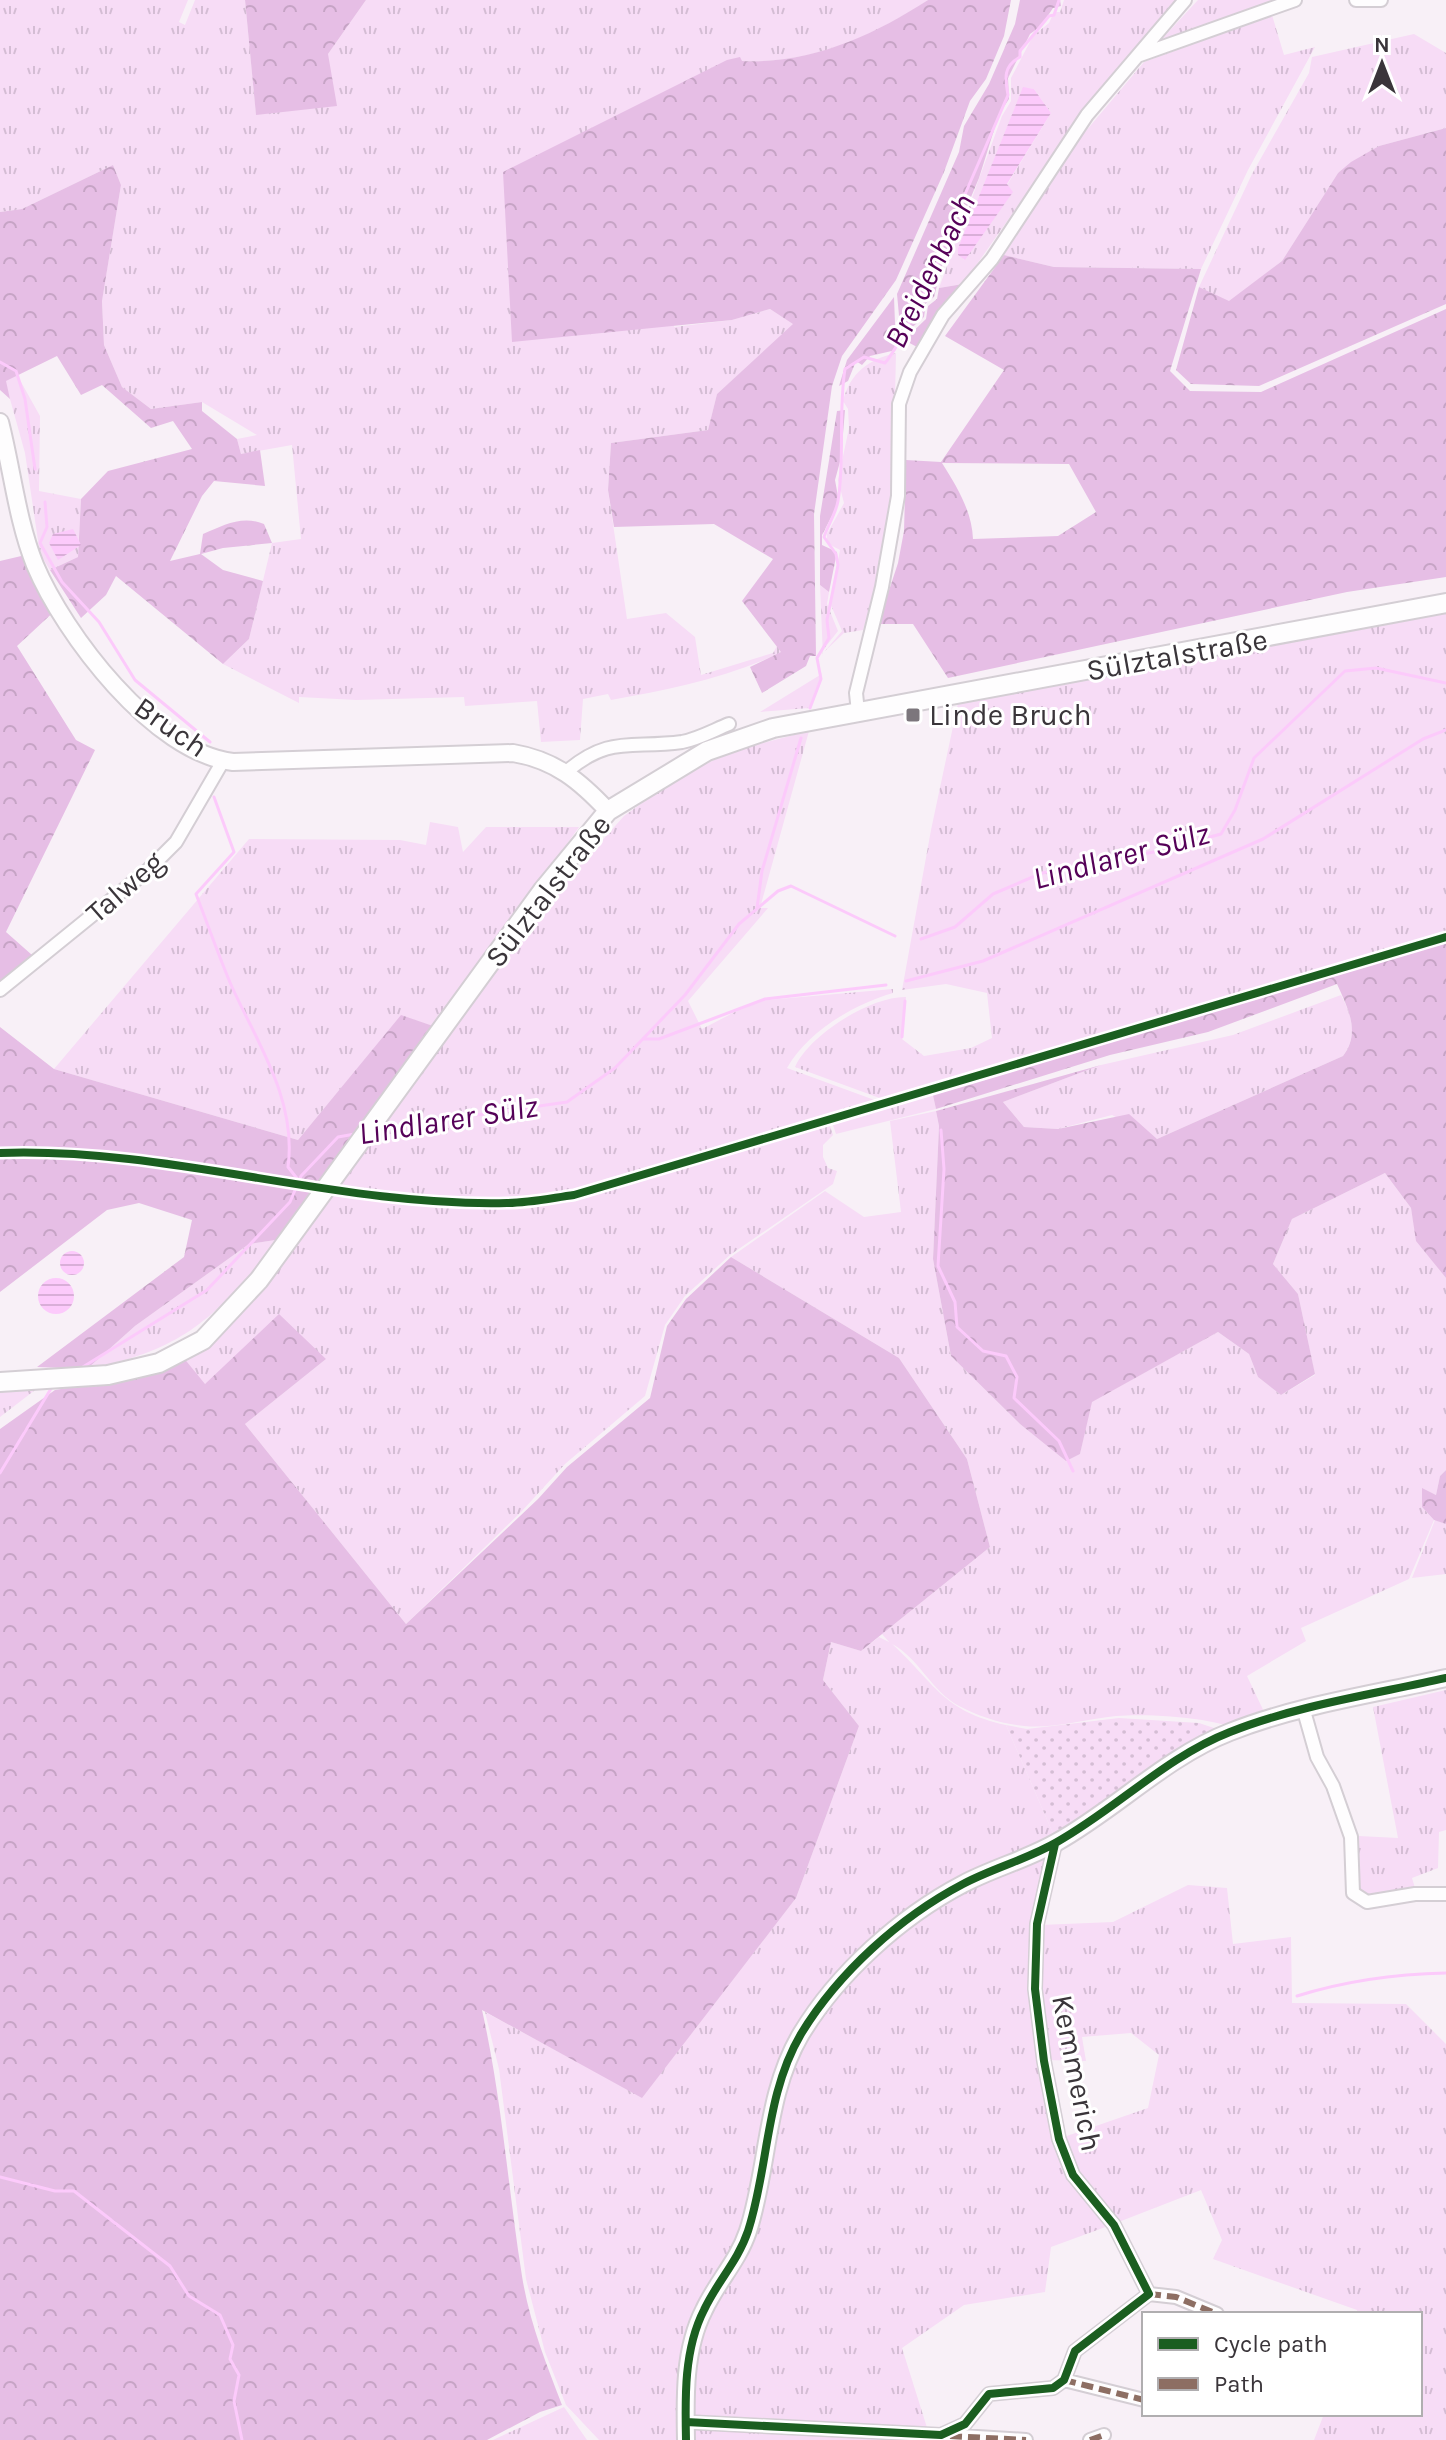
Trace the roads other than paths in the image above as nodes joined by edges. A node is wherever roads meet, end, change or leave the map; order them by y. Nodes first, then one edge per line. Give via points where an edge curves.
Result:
1 (1185, 0) edge
2 (1295, 0) edge
3 (1356, 0) edge
4 (1381, 0) edge
5 (1139, 55) junction
6 (0, 422) edge
7 (1446, 603) edge
8 (858, 712) junction
9 (729, 724) dead end
10 (223, 761) junction
11 (566, 772) junction
12 (608, 811) junction
13 (0, 990) edge
14 (0, 1382) edge
15 (1446, 1678) edge
16 (1304, 1711) junction
17 (1055, 1844) junction
18 (1446, 1894) edge
19 (1149, 2294) junction
20 (1212, 2312) edge
21 (1064, 2380) junction
22 (1142, 2400) edge
23 (686, 2422) junction
24 (941, 2435) junction
25 (1104, 2435) dead end
26 (686, 2440) edge
27 (1026, 2440) edge
28 (1090, 2440) edge

1 - 5 street
2 - 5 street
3 - 4 street
5 - 8 street via 1087,115 992,259 943,315 910,372 899,404 898,496 856,693
6 - 10 street, Bruch via 26,538 63,614 103,671 136,706 199,752
7 - 8 main road, Sülztalstraße
8 - 12 main road, Sülztalstraße via 773,728 707,751
9 - 11 street via 685,741 609,746 589,753
10 - 11 street, Bruch via 491,752 541,759
10 - 13 street, Talweg via 176,842
11 - 12 street, Bruch
12 - 14 main road, Sülztalstraße via 543,890 259,1280 203,1340 159,1363 81,1377
15 - 16 street
16 - 17 street via 1219,1737
16 - 18 street via 1351,1837 1353,1893 1367,1902
17 - 19 street, Kemmerich via 1037,1924 1035,1989 1059,2139 1073,2175 1114,2225
17 - 23 street via 962,1885 909,1921 840,1982 802,2034 774,2100 754,2211 741,2251 694,2332
19 - 20 street via 1176,2297
19 - 21 street via 1075,2351
21 - 22 street
21 - 24 street via 1053,2388 989,2394 965,2424
23 - 24 street
23 - 26 street
24 - 27 street
25 - 28 street

